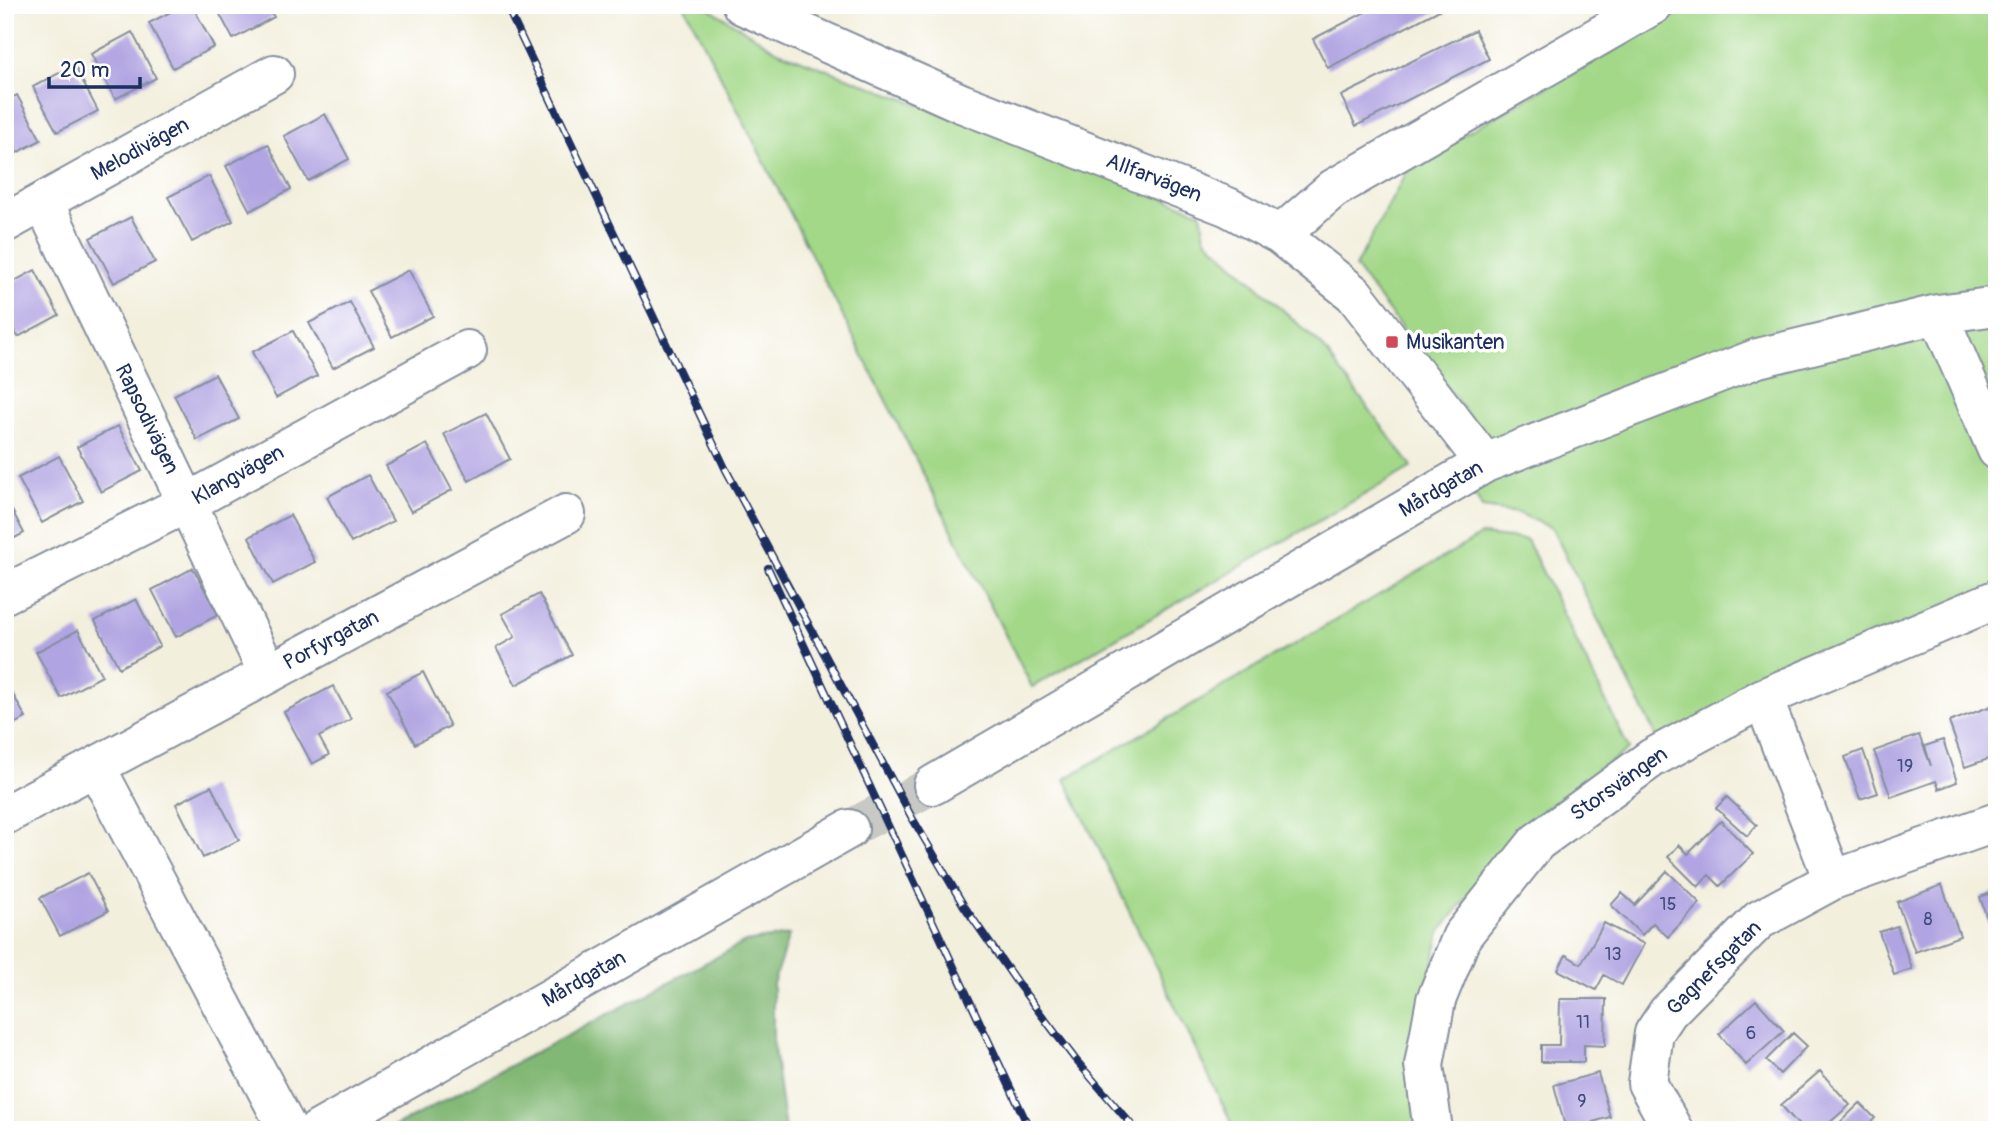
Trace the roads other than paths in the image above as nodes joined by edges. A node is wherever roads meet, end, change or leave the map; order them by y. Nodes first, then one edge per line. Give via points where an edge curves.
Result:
1 (742, 5) edge
2 (1653, 5) edge
3 (274, 74) dead end
4 (44, 202) junction
5 (5, 223) edge
6 (1280, 235) junction
7 (1997, 306) edge
8 (1938, 314) junction
9 (467, 349) dead end
10 (1997, 450) edge
11 (1485, 463) junction
12 (187, 503) junction
13 (566, 514) dead end
14 (5, 594) edge
15 (1997, 599) edge
16 (268, 673) junction
17 (1763, 698) junction
18 (97, 769) junction
19 (933, 785) tunnel mouth
20 (5, 815) edge
21 (1997, 822) edge
22 (849, 829) tunnel mouth
23 (1833, 880) junction
24 (288, 1130) edge
25 (318, 1130) edge
26 (1433, 1130) edge
27 (1673, 1130) edge

1 - 6 street, Allfarvägen via 961,103 1228,207
2 - 6 street via 1333,188
3 - 4 street, Melodivägen
4 - 5 street, Melodivägen
4 - 12 street, Rapsodivägen
6 - 11 street, Allfarvägen via 1354,294
7 - 8 street, Mårdgatan
8 - 10 street
8 - 11 street, Mårdgatan via 1758,358
9 - 12 street, Klangvägen
11 - 19 street, Mårdgatan
12 - 14 street, Klangvägen
12 - 16 street, Rapsodivägen
13 - 16 street, Porfyrgatan
15 - 17 street, Storsvängen
16 - 18 street, Porfyrgatan
17 - 23 street
17 - 26 street, Storsvängen via 1652,758 1537,842 1462,936 1436,1000 1424,1065
18 - 20 street, Porfyrgatan
18 - 24 street
21 - 23 street, Gagnefsgatan
22 - 25 street, Mårdgatan
23 - 27 street, Gagnefsgatan via 1759,920 1668,1012 1654,1033 1647,1083

